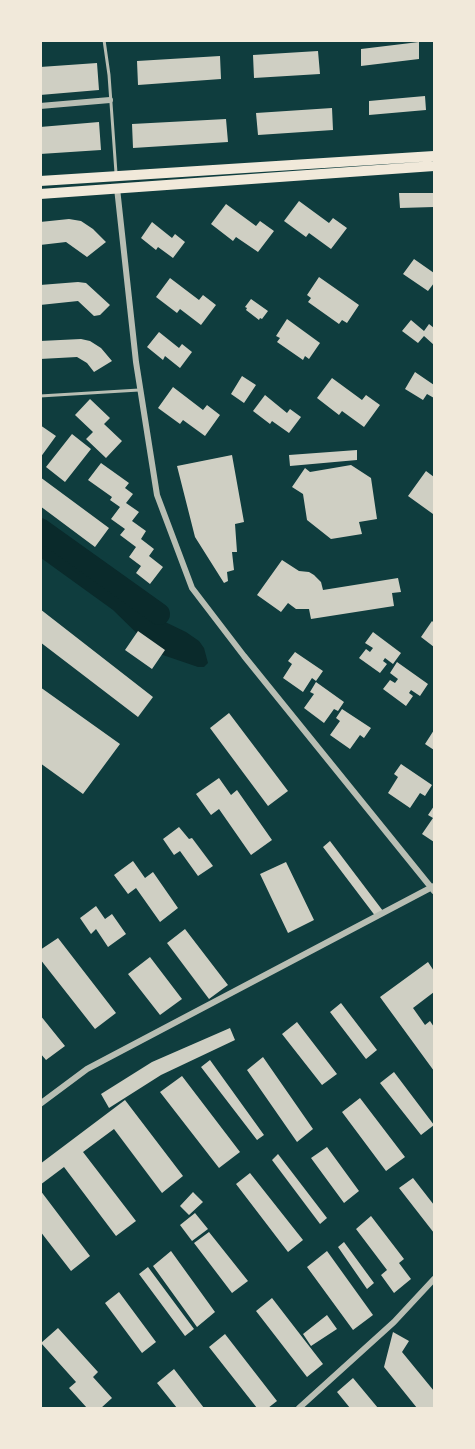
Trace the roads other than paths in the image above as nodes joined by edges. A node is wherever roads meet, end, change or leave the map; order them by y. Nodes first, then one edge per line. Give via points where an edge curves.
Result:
1 (104, 40) edge
2 (110, 100) junction
3 (40, 106) edge
4 (435, 156) edge
5 (435, 166) edge
6 (116, 175) junction
7 (40, 181) edge
8 (117, 188) junction
9 (40, 194) edge
10 (140, 390) junction
11 (40, 396) edge
12 (434, 888) edge
13 (40, 1104) edge
14 (435, 1279) edge
15 (299, 1408) edge

1 - 2 lane
2 - 3 street
2 - 6 lane
4 - 6 main road
5 - 8 main road
6 - 7 main road
6 - 8 street
8 - 9 main road
8 - 10 street
10 - 11 lane
10 - 12 street via 157,495 192,588
12 - 13 street via 87,1069
14 - 15 street

